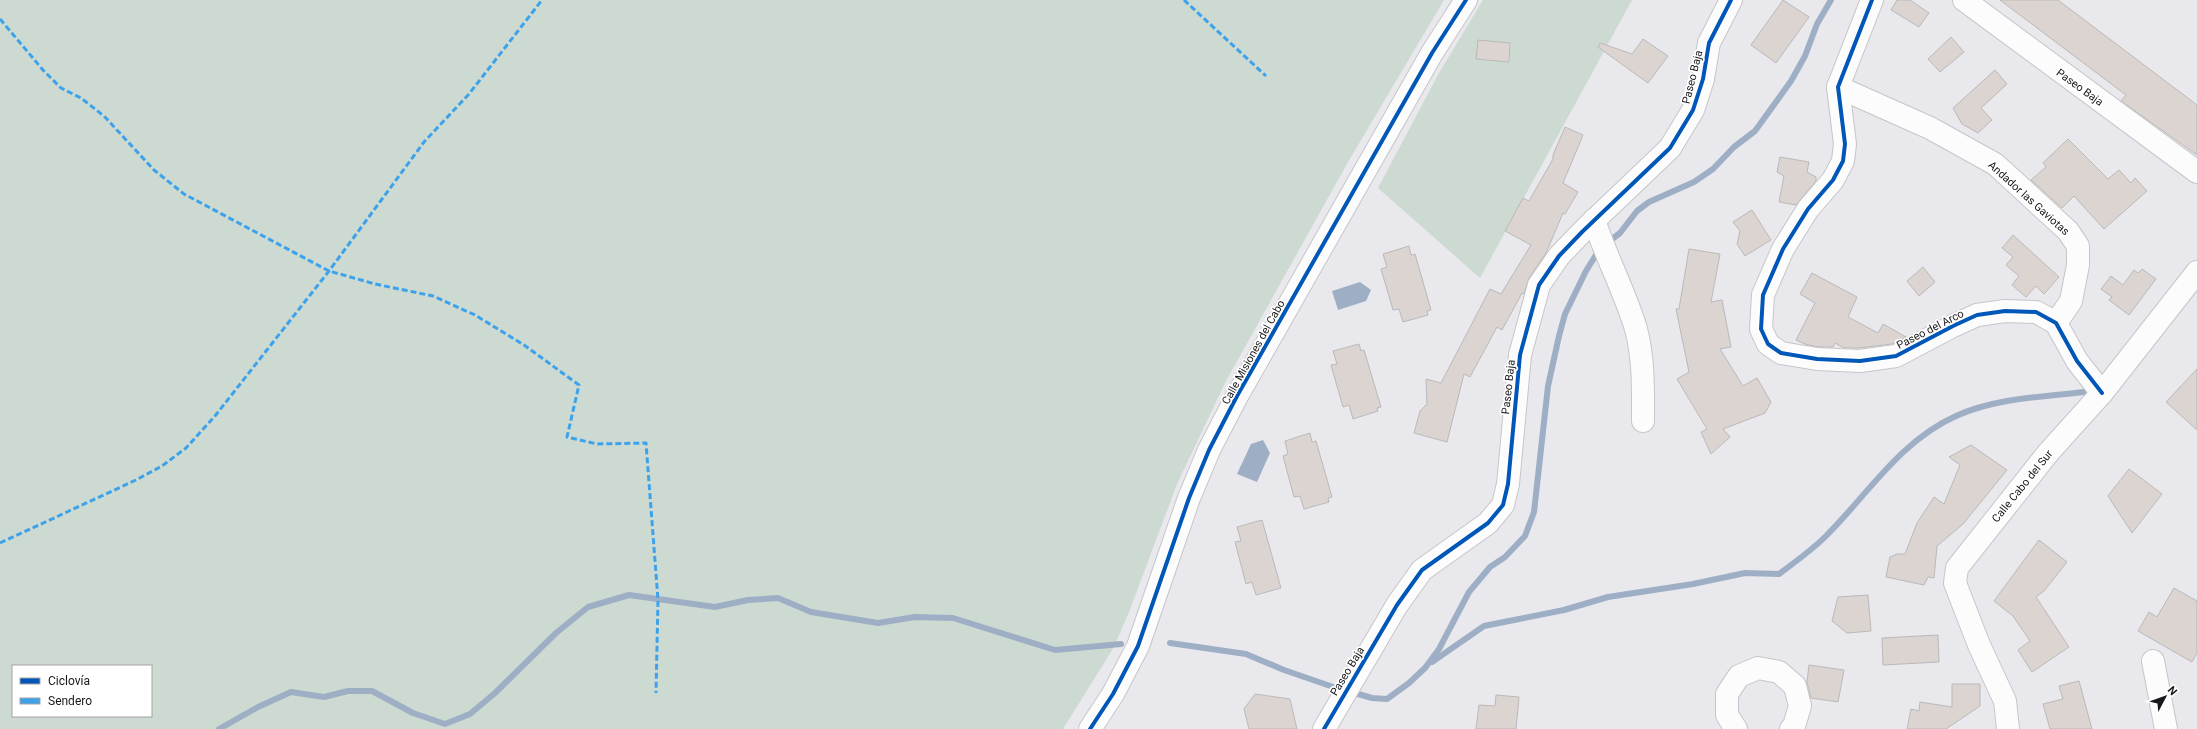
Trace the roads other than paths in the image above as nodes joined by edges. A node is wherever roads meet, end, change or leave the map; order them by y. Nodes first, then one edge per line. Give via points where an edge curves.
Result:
1 (1466, 0) edge
2 (1731, 0) edge
3 (1872, 0) edge
4 (1964, 0) edge
5 (1838, 87) junction
6 (2197, 172) edge
7 (1594, 220) junction
8 (2197, 272) edge
9 (2056, 323) junction
10 (2102, 392) junction
11 (1643, 421) dead end
12 (2153, 661) dead end
13 (1090, 729) edge
14 (1324, 729) edge
15 (1736, 729) edge
16 (1791, 729) edge
17 (2008, 729) edge
18 (2166, 729) edge

1 - 13 street, Calle Misiones del Cabo via 1432,53 1209,450 1189,498 1138,646 1113,694
2 - 7 street, Paseo Baja via 1709,43 1703,79 1693,110 1674,142
3 - 5 street
4 - 6 street, Paseo Baja
5 - 9 street, Andador las Gaviotas via 1930,128 1995,164 2068,231 2078,246 2078,265 2071,301
5 - 9 street, Paseo del Arco via 1844,124 1843,161 1833,180 1808,210 1783,249 1763,295 1761,329 1768,344 1781,353 1810,358 1860,361 1896,356 1977,315 2005,311 2036,312
7 - 11 street via 1636,330 1643,370
7 - 14 street, Paseo Baja via 1559,256 1539,285 1520,355 1508,484 1503,505 1488,523 1422,570 1397,605
8 - 10 street, Calle Cabo del Sur
9 - 10 street via 2077,361
10 - 17 street, Calle Cabo del Sur via 2073,428 2048,453 1958,568 1955,583 1979,645 2005,701
12 - 18 street
15 - 16 street via 1727,715 1727,694 1739,676 1758,668 1779,672 1795,686 1800,706

